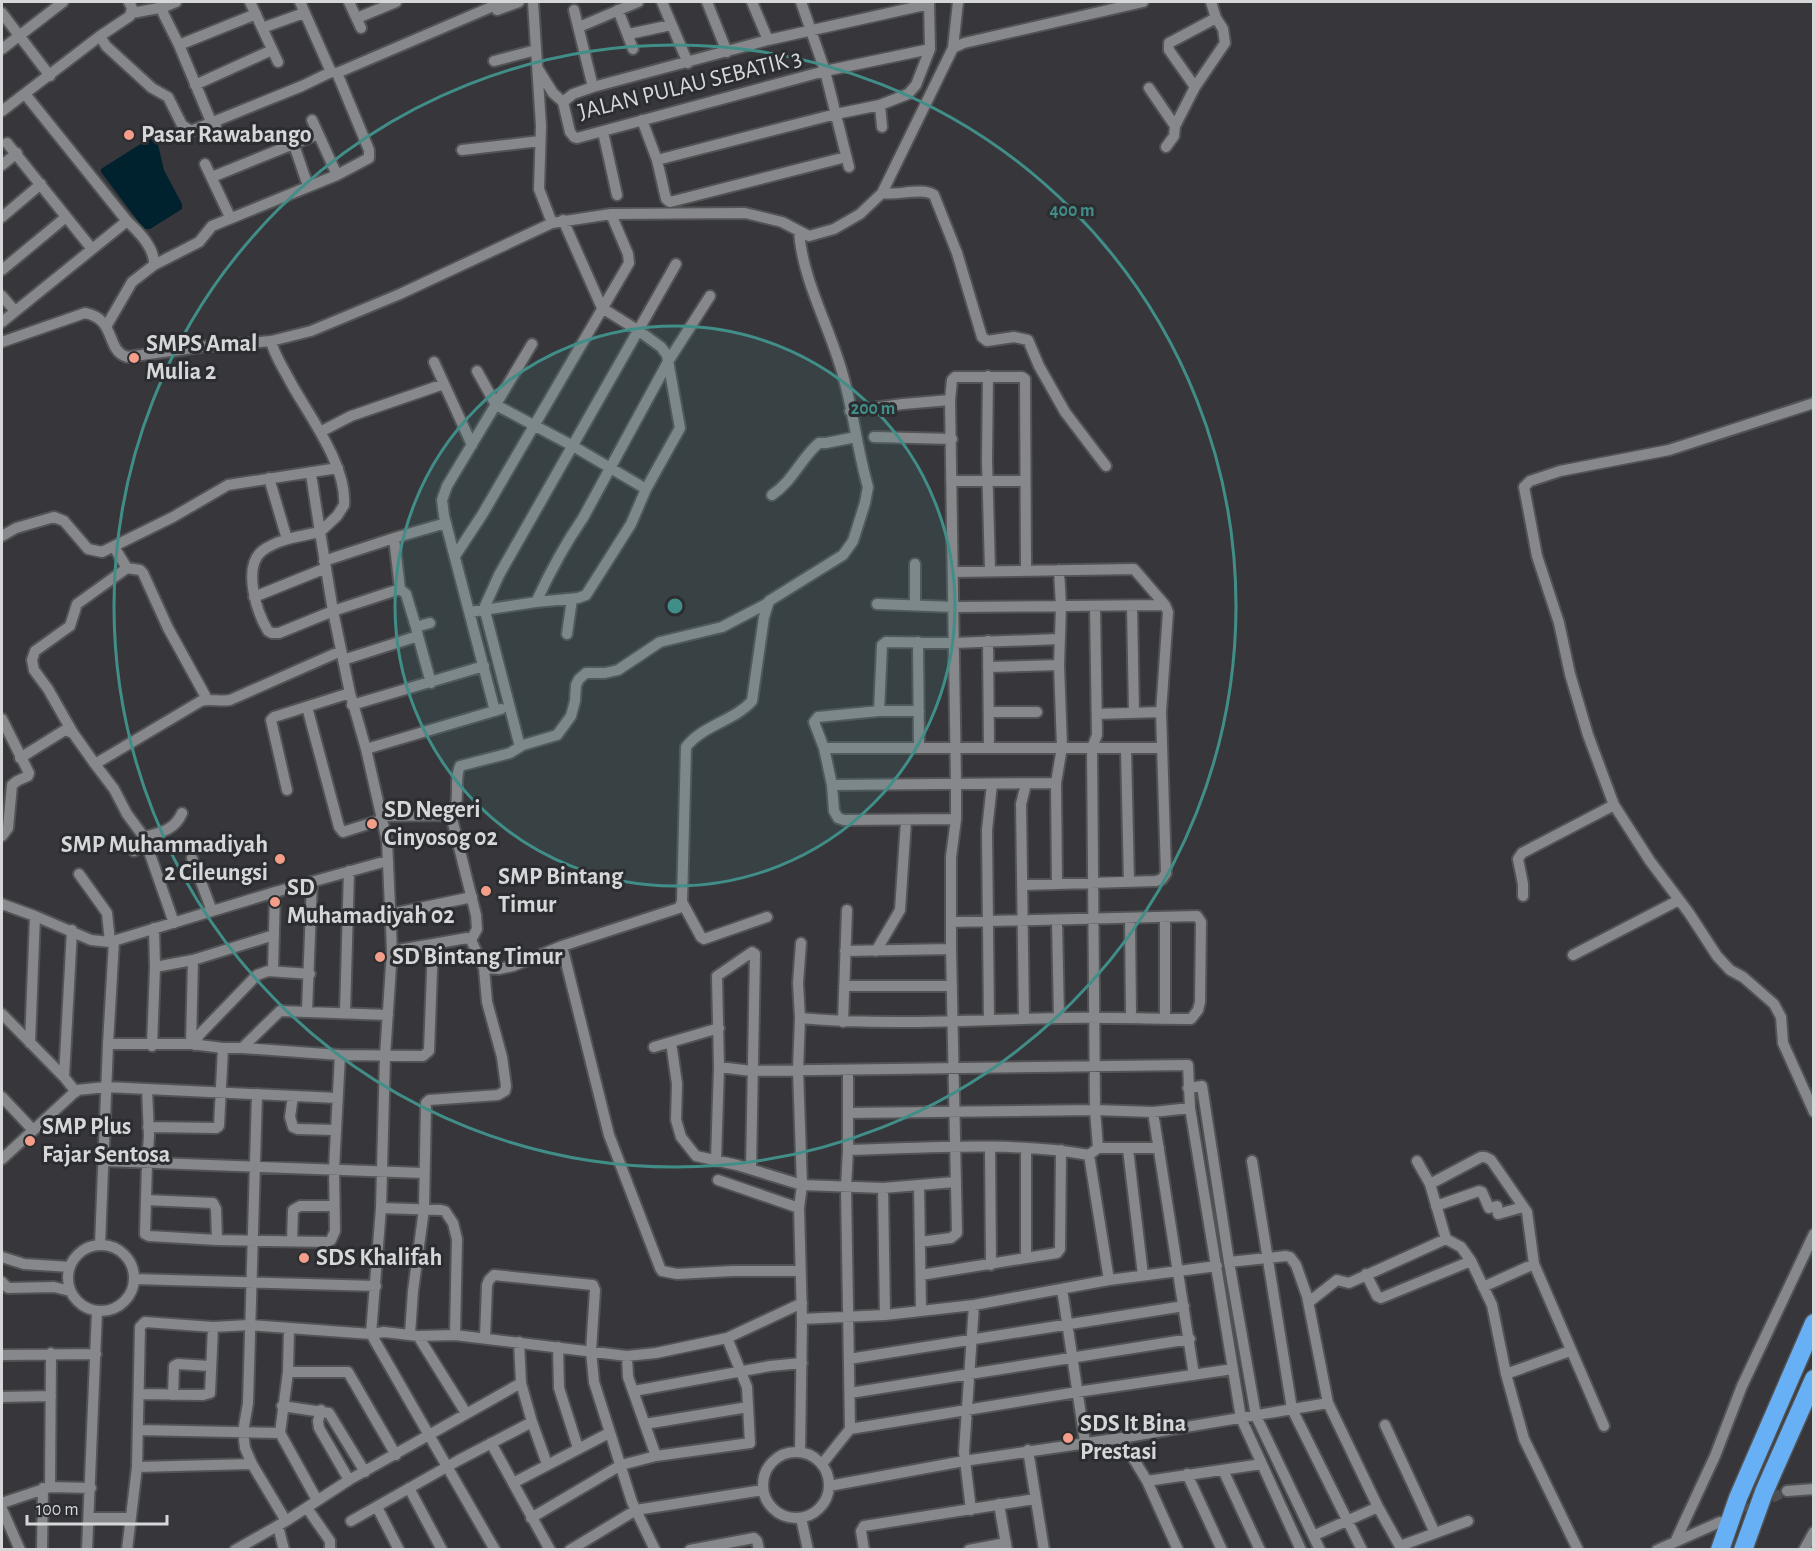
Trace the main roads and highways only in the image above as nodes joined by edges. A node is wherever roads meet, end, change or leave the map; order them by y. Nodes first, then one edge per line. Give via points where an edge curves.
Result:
1 (1814, 1323) edge
2 (1814, 1379) edge
3 (1720, 1550) edge
4 (1743, 1550) edge

1 - 3 highway via 1738,1498
2 - 4 highway

